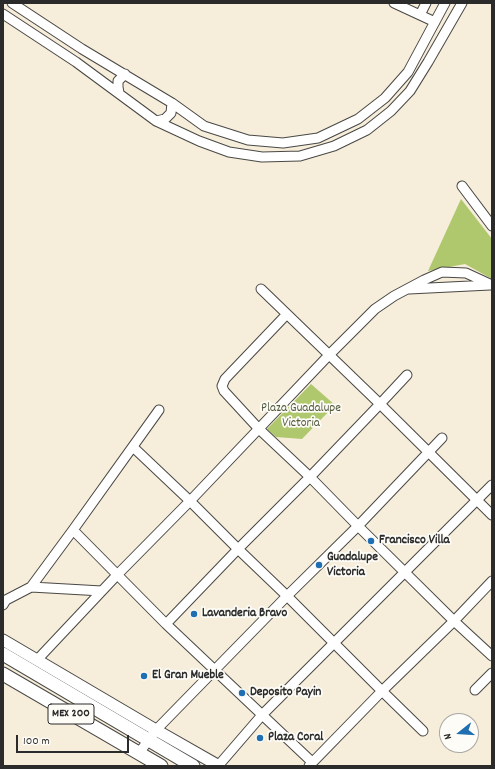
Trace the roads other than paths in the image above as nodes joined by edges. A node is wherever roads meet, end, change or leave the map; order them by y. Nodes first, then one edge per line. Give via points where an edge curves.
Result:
1 (12, 3) edge
2 (394, 3) edge
3 (426, 3) edge
4 (445, 3) edge
5 (462, 3) edge
6 (3, 14) edge
7 (420, 15) junction
8 (435, 22) junction
9 (125, 74) junction
10 (119, 93) junction
11 (172, 103) junction
12 (156, 121) junction
13 (462, 186) dead end
14 (492, 226) edge
15 (492, 285) edge
16 (261, 289) dead end
17 (406, 290) junction
18 (287, 314) junction
19 (329, 355) junction
20 (407, 375) dead end
21 (380, 404) junction
22 (159, 410) dead end
23 (259, 428) junction
24 (442, 438) dead end
25 (133, 447) junction
26 (429, 452) junction
27 (310, 477) junction
28 (492, 485) edge
29 (476, 500) junction
30 (190, 501) junction
31 (492, 515) edge
32 (358, 526) junction
33 (73, 530) junction
34 (238, 549) junction
35 (405, 572) junction
36 (117, 575) junction
37 (492, 581) edge
38 (31, 586) junction
39 (102, 591) junction
40 (287, 596) junction
41 (3, 605) edge
42 (454, 621) junction
43 (166, 624) junction
44 (3, 640) edge
45 (335, 644) junction
46 (3, 649) edge
47 (3, 654) edge
48 (492, 656) edge
49 (34, 666) junction
50 (214, 669) junction
51 (492, 673) edge
52 (3, 674) edge
53 (475, 690) dead end
54 (382, 691) junction
55 (262, 715) junction
56 (423, 731) dead end
57 (152, 735) junction
58 (139, 753) junction
59 (311, 764) edge
60 (161, 766) edge
61 (193, 766) edge
62 (219, 766) edge

1 - 9 street
2 - 7 street
3 - 7 street
4 - 8 street
5 - 12 street via 410,91 391,111 367,130 334,146 300,156 262,157 229,152
6 - 10 street
7 - 8 street
8 - 11 street via 408,72 385,98 358,119 318,138 283,143 248,140 204,126
9 - 10 street via 118,81
9 - 11 street
10 - 12 street
11 - 12 street via 171,113 165,119
13 - 14 street
15 - 17 street
15 - 17 street via 466,273 442,272
16 - 18 street
17 - 19 street via 374,309
18 - 19 street
18 - 23 street via 224,379 222,386
19 - 21 street
19 - 23 street
20 - 21 street
21 - 26 street
21 - 27 street
22 - 25 street
23 - 27 street
23 - 30 street
24 - 26 street
25 - 30 street
25 - 33 street
26 - 29 street
26 - 32 street
27 - 32 street
27 - 34 street
28 - 29 street
29 - 31 street
29 - 35 street
30 - 34 street
30 - 36 street
32 - 35 street
32 - 40 street
33 - 36 street
33 - 38 street
34 - 40 street
34 - 43 street
35 - 42 street
35 - 45 street
36 - 39 street
36 - 43 street
37 - 42 street
38 - 39 street
38 - 41 street via 6,600
39 - 49 street
40 - 45 street
40 - 50 street
42 - 48 street
42 - 54 street
43 - 50 street
44 - 49 main road
45 - 54 street
45 - 55 street
46 - 49 highway
47 - 49 highway, MEX 200
49 - 57 highway, MEX 200
50 - 55 street
50 - 57 street
51 - 53 street
52 - 58 highway, MEX 200
54 - 56 street
54 - 59 street
55 - 59 street
55 - 62 street
57 - 58 street
57 - 61 highway, MEX 200
57 - 62 main road
58 - 60 highway, MEX 200

